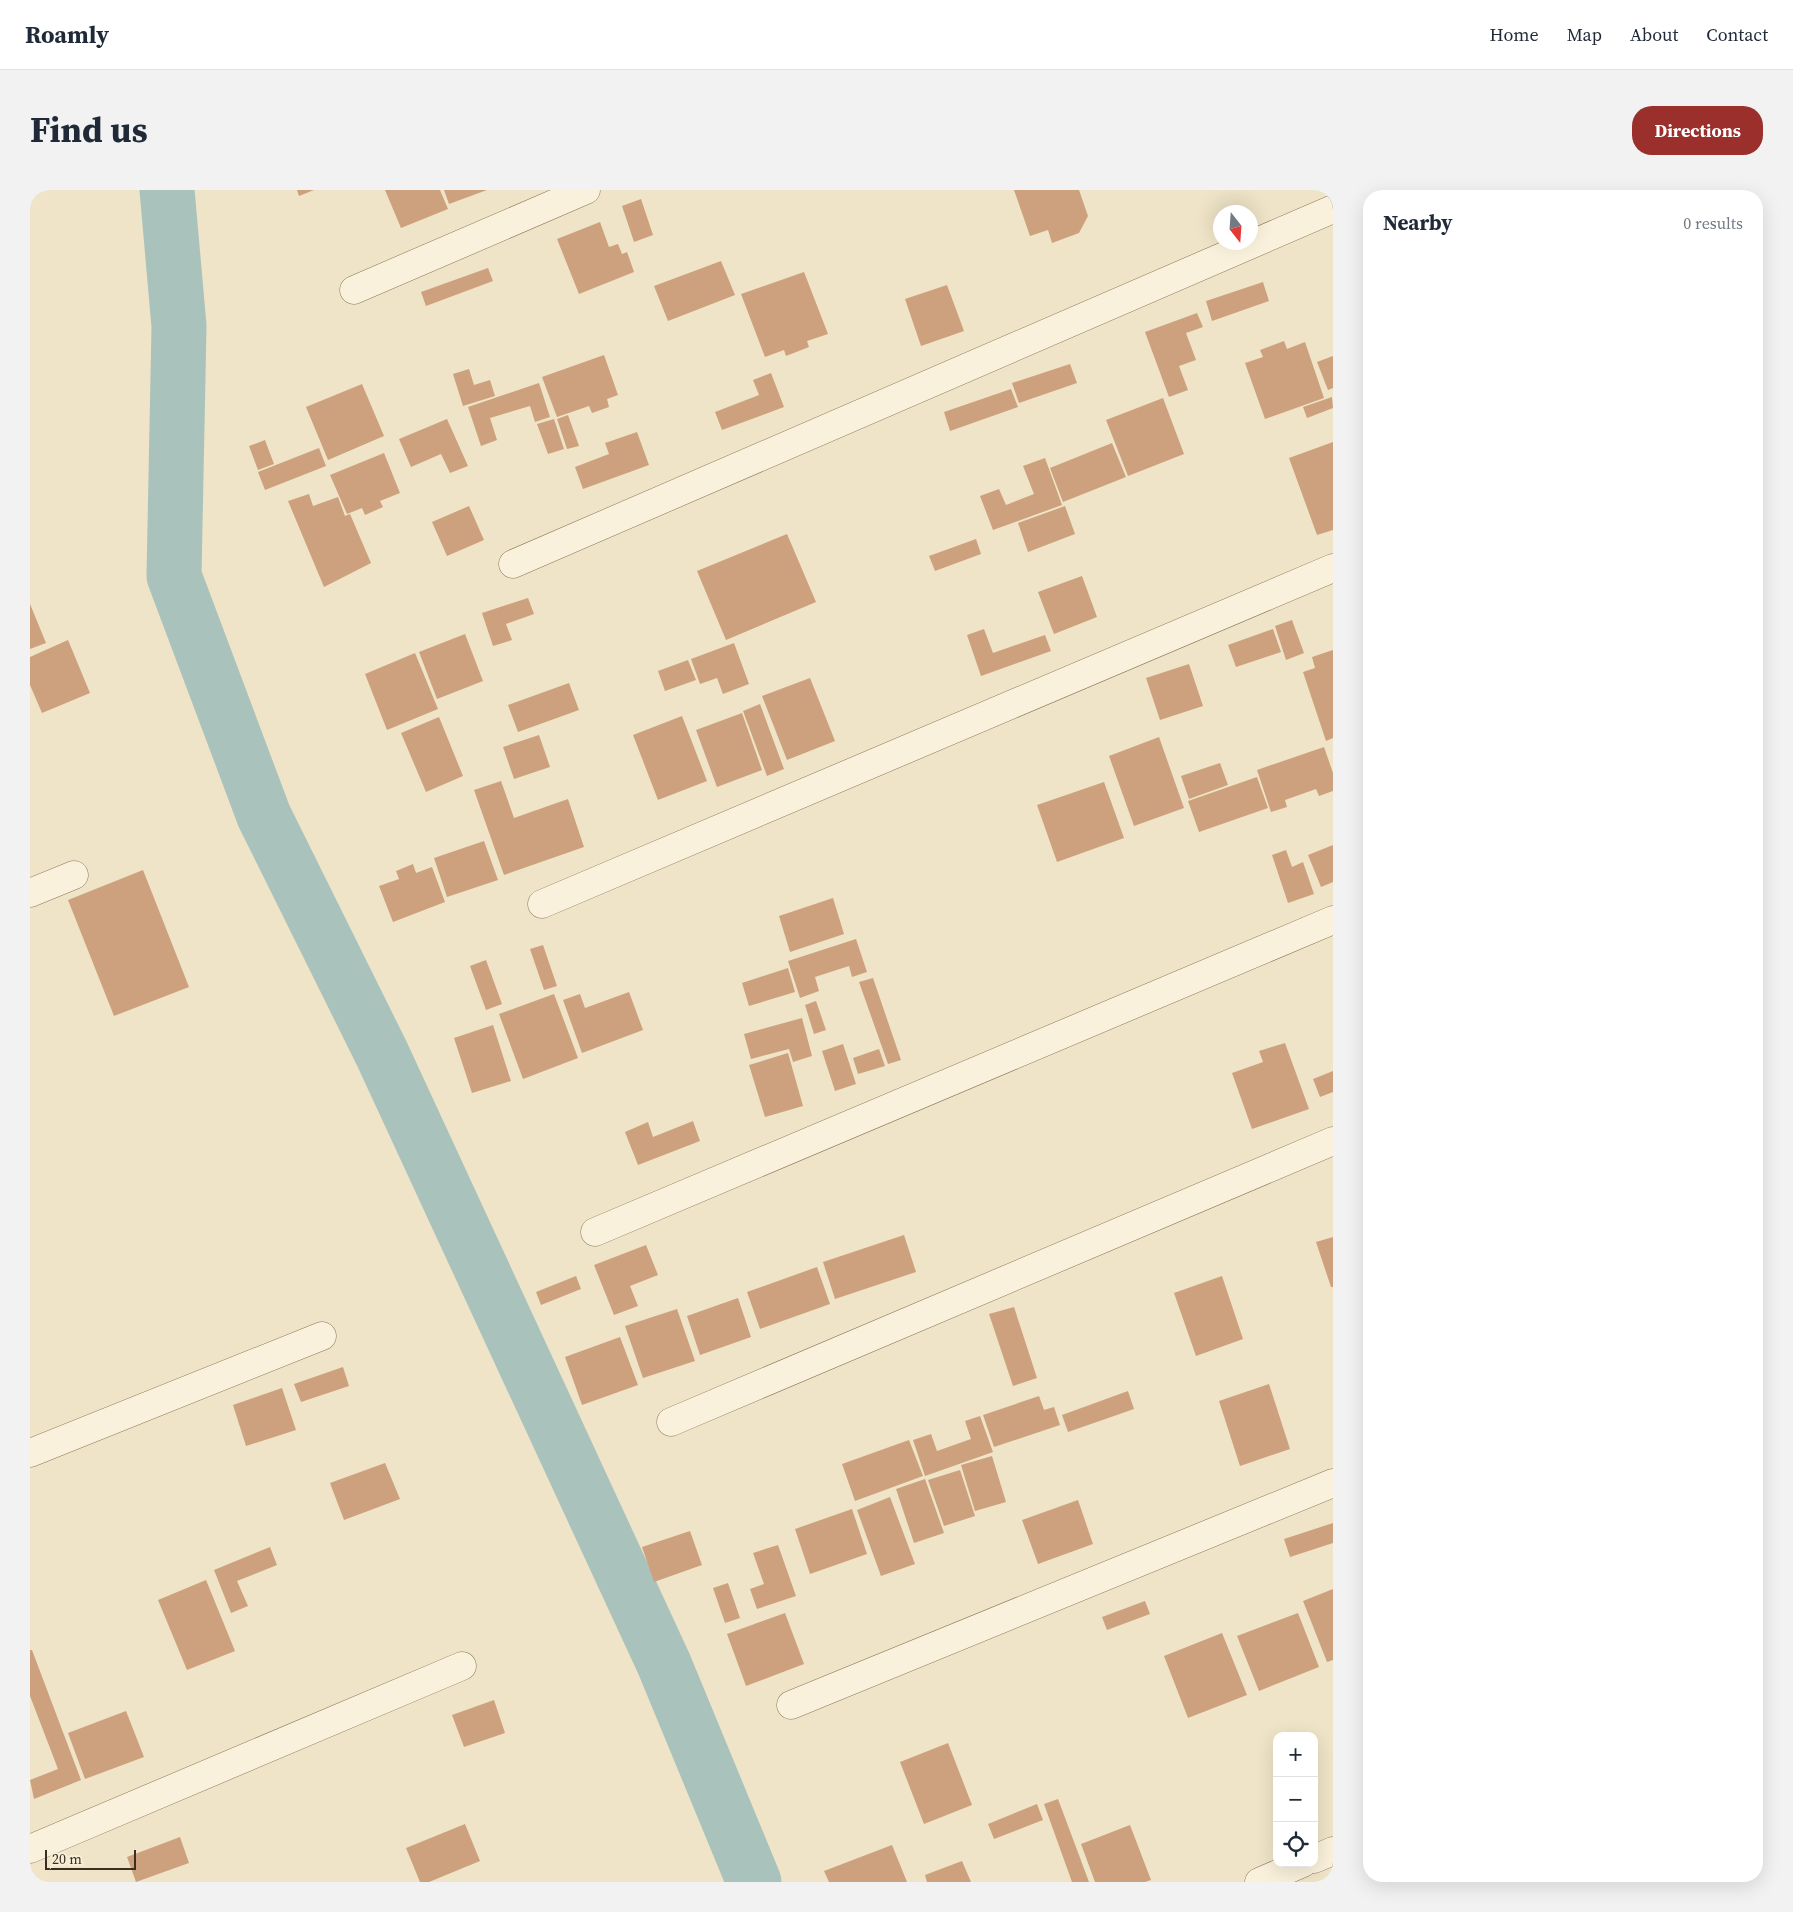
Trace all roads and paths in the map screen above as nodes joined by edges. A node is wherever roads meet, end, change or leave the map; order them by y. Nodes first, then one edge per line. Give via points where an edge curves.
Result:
1 (586, 190) edge
2 (1333, 209) edge
3 (354, 290) dead end
4 (513, 564) dead end
5 (1333, 568) edge
6 (74, 875) dead end
7 (30, 893) edge
8 (542, 904) dead end
9 (1333, 920) edge
10 (1333, 1141) edge
11 (595, 1232) dead end
12 (322, 1336) dead end
13 (671, 1422) dead end
14 (30, 1453) edge
15 (1333, 1483) edge
16 (462, 1666) dead end
17 (792, 1705) dead end
18 (30, 1850) edge
19 (1333, 1850) edge
20 (1318, 1856) edge
21 (1294, 1867) edge
22 (1259, 1882) edge

1 - 3 street
2 - 4 street
5 - 8 street
6 - 7 street
9 - 11 street
10 - 13 street
12 - 14 street
15 - 17 street
16 - 18 street
19 - 20 street
21 - 22 street

